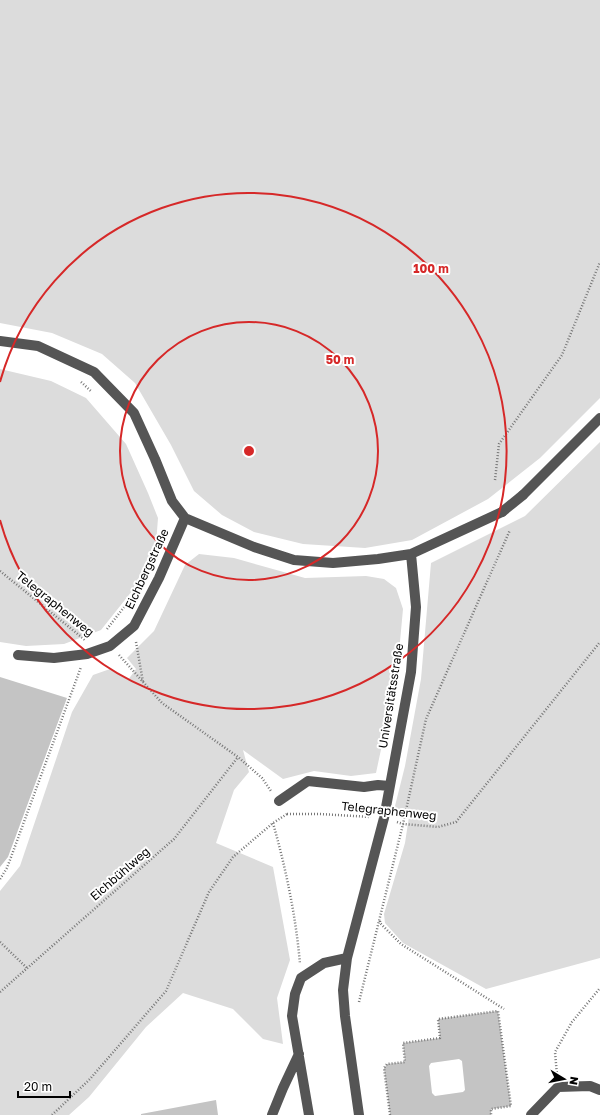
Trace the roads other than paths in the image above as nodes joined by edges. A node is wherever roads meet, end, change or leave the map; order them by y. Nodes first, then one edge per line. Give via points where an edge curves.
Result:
1 (0, 341) edge
2 (600, 418) edge
3 (185, 518) junction
4 (411, 554) junction
5 (18, 655) dead end
6 (389, 786) junction
7 (279, 802) road end
8 (347, 958) junction
9 (299, 1054) junction
10 (600, 1090) edge
11 (272, 1115) edge
12 (309, 1115) edge
13 (359, 1115) edge
14 (531, 1115) edge

1 - 3 street via 38,346 94,372 134,414 172,502
2 - 4 street, bridge via 523,495 502,512
3 - 4 street via 254,547 294,560 333,563
3 - 5 street, Eichbergstraße via 159,578 134,626 110,646 87,654 54,658
4 - 6 street, Universitätsstraße via 416,607 411,672
6 - 7 street via 364,787 308,781
6 - 8 street, Universitätsstraße via 384,818
8 - 9 street via 324,963 302,978 295,994 292,1016
8 - 13 street, Universitätsstraße via 343,990
9 - 11 street
9 - 12 street
10 - 14 street via 590,1086 558,1087

